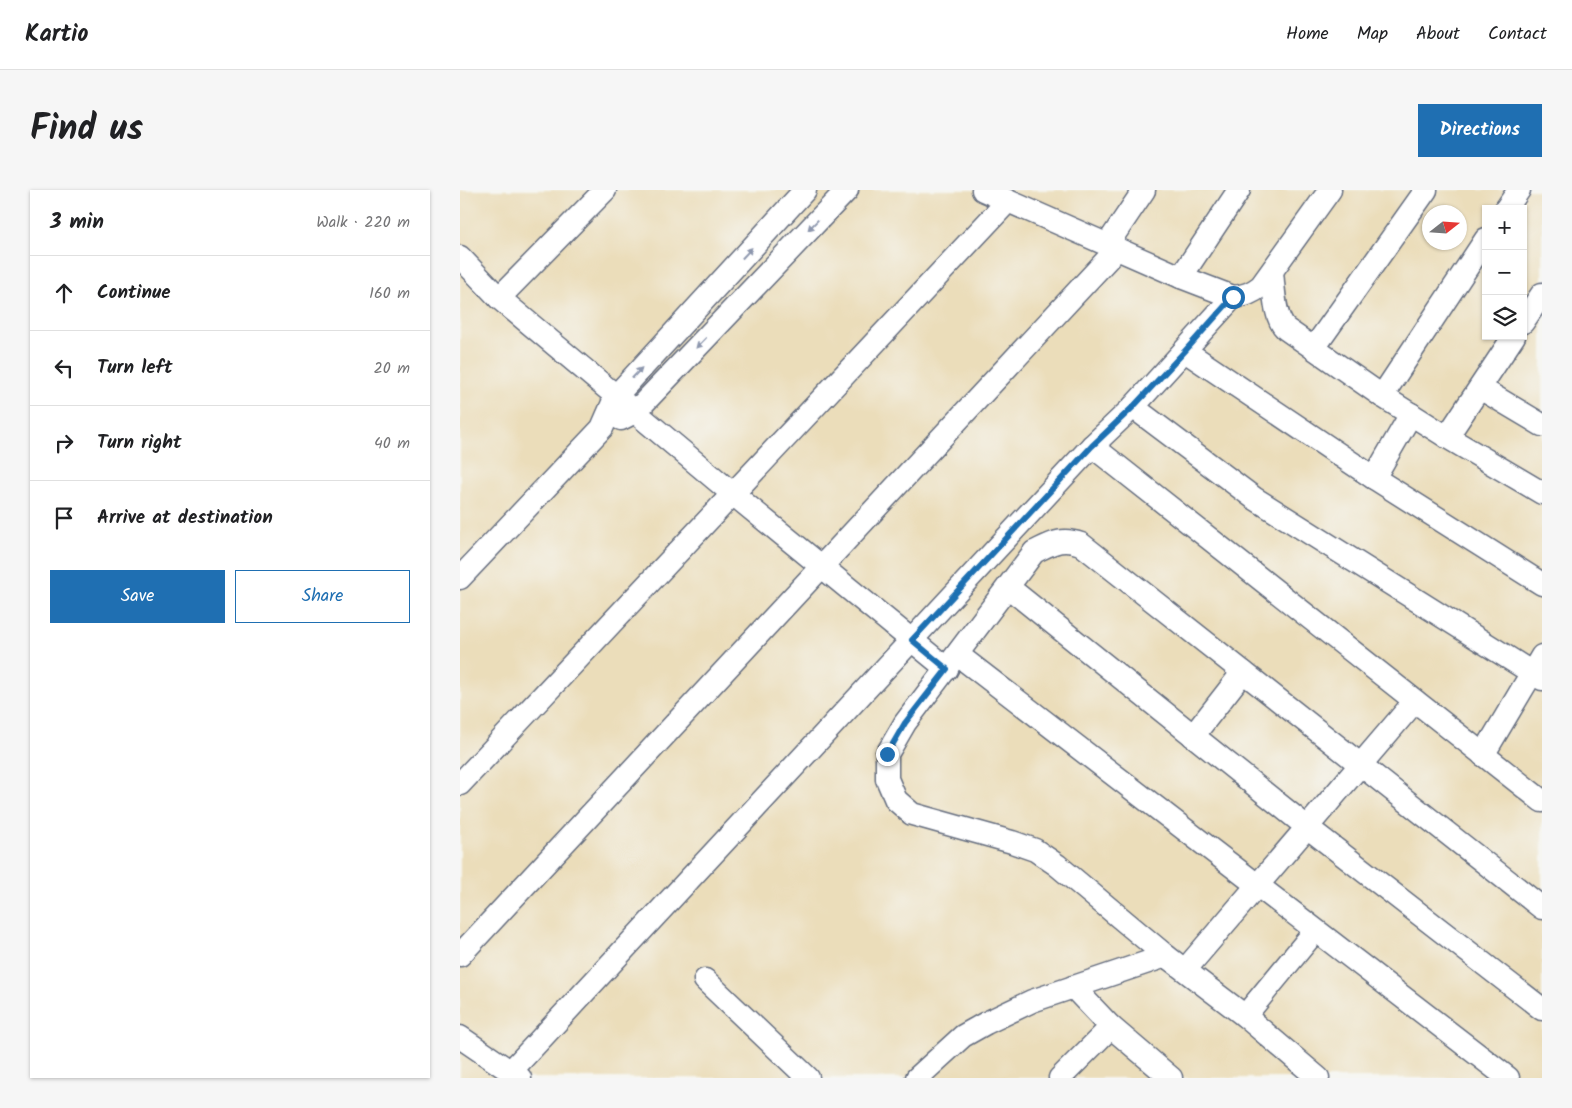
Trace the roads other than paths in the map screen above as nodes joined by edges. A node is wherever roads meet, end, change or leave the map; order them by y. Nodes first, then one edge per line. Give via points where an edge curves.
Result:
1 (605, 190) edge
2 (805, 190) edge
3 (847, 190) edge
4 (1144, 190) edge
5 (1240, 190) edge
6 (1330, 190) edge
7 (1426, 190) edge
8 (1519, 190) edge
9 (996, 194) edge
10 (1509, 205) edge
11 (1482, 245) edge
12 (1112, 247) junction
13 (460, 256) edge
14 (1272, 272) junction
15 (1180, 277) junction
16 (1542, 294) edge
17 (1233, 297) junction
18 (499, 298) junction
19 (1527, 316) edge
20 (1511, 340) edge
21 (1314, 348) junction
22 (1185, 351) junction
23 (1480, 388) junction
24 (616, 396) junction
25 (1382, 396) junction
26 (1133, 407) junction
27 (635, 412) junction
28 (1411, 414) junction
29 (1542, 425) edge
30 (602, 428) junction
31 (1447, 437) junction
32 (1092, 446) junction
33 (1374, 478) junction
34 (1542, 493) edge
35 (733, 494) junction
36 (823, 567) junction
37 (460, 578) edge
38 (1542, 584) edge
39 (1008, 587) junction
40 (912, 640) junction
41 (952, 662) junction
42 (1539, 669) edge
43 (1243, 672) junction
44 (1415, 701) junction
45 (1193, 736) junction
46 (1483, 756) junction
47 (1360, 765) junction
48 (460, 784) edge
49 (1542, 801) edge
50 (1307, 827) junction
51 (1256, 886) junction
52 (1542, 908) edge
53 (1315, 931) junction
54 (460, 955) edge
55 (1166, 956) junction
56 (1185, 970) junction
57 (705, 980) dead end
58 (1073, 987) junction
59 (1542, 1009) edge
60 (1245, 1016) junction
61 (1111, 1027) junction
62 (460, 1038) edge
63 (516, 1074) edge
64 (808, 1078) edge
65 (917, 1078) edge
66 (1060, 1078) edge
67 (1171, 1078) edge
68 (1318, 1078) edge
69 (1508, 1078) edge

1 - 18 street
24 -> 2 street
3 -> 27 street
4 - 12 street
5 - 15 street
6 - 14 street
7 - 21 street
8 - 10 street
9 - 12 street
9 - 35 street
11 - 25 street
12 - 15 street
12 - 36 street
13 - 18 street
14 - 17 street via 1253,292
14 - 21 street via 1280,324
15 - 17 street
16 - 19 street
17 - 22 street
18 - 24 street
20 - 23 street
21 - 25 street
22 - 26 street
22 - 33 street
23 - 29 street
23 - 31 street
24 - 27 street
24 - 30 street
25 - 28 street
26 - 32 street
26 - 42 street via 1254,498
27 - 30 street
27 - 35 street
28 - 31 street
28 - 33 street
30 - 37 street
31 - 34 street
32 - 40 street
32 - 44 street
33 - 38 street
35 - 36 street
35 - 48 street
36 - 40 street
36 - 54 street
39 - 41 street
39 - 43 street via 1034,552 1054,542 1068,540 1081,544
39 - 45 street
40 - 41 street
40 - 63 street
41 - 51 street
41 - 55 street via 905,723 887,754 887,779 896,800 912,814 1035,850 1057,864
42 - 46 street
43 - 45 street
43 - 47 street
44 - 46 street
44 - 47 street
45 - 50 street
46 - 49 street
47 - 50 street
47 - 52 street
50 - 51 street
50 - 59 street
51 - 53 street
51 - 56 street
53 - 60 street
53 - 69 street
55 - 56 street
55 - 58 street
56 - 60 street
57 - 64 street
58 - 61 street
58 - 65 street via 1032,1001 963,1036
60 - 68 street
61 - 66 street
61 - 67 street
62 - 63 street

